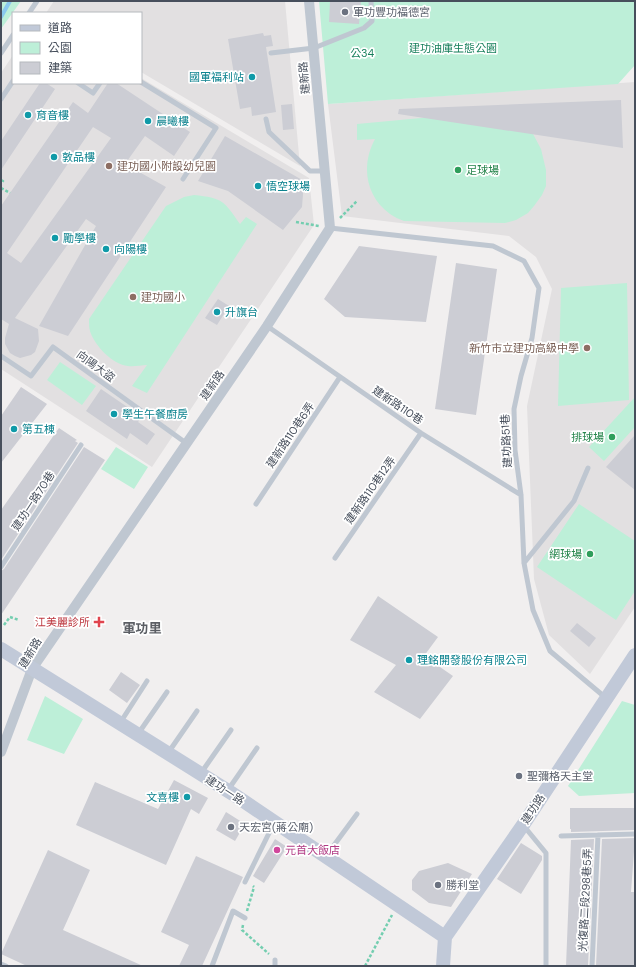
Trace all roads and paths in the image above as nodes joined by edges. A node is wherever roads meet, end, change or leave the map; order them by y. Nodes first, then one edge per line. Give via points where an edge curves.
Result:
1 (37, 1) edge
2 (309, 1) edge
3 (371, 1) edge
4 (29, 12) edge
5 (12, 36) edge
6 (314, 48) junction
7 (1, 53) edge
8 (271, 53) dead end
9 (12, 82) edge
10 (142, 83) edge
11 (80, 84) edge
12 (99, 84) edge
13 (1, 99) edge
14 (266, 119) dead end
15 (325, 171) junction
16 (183, 179) dead end
17 (1, 180) edge
18 (1, 184) edge
19 (1, 188) edge
20 (10, 193) dead end
21 (356, 202) dead end
22 (296, 222) dead end
23 (330, 228) junction
24 (267, 326) junction
25 (1, 356) edge
26 (340, 378) junction
27 (421, 433) junction
28 (186, 443) junction
29 (81, 445) dead end
30 (588, 468) dead end
31 (521, 495) junction
32 (256, 504) dead end
33 (335, 558) dead end
34 (524, 563) junction
35 (1, 567) edge
36 (19, 620) dead end
37 (4, 625) dead end
38 (1, 649) edge
39 (635, 655) edge
40 (32, 669) junction
41 (147, 681) dead end
42 (167, 692) dead end
43 (606, 698) junction
44 (197, 711) dead end
45 (119, 723) junction
46 (231, 730) dead end
47 (138, 735) junction
48 (257, 748) dead end
49 (1, 752) edge
50 (167, 754) junction
51 (200, 774) junction
52 (227, 790) junction
53 (357, 814) dead end
54 (274, 822) junction
55 (523, 825) junction
56 (635, 834) edge
57 (598, 835) junction
58 (561, 836) dead end
59 (325, 857) junction
60 (245, 882) joint
61 (397, 905) junction
62 (246, 918) junction
63 (445, 938) junction
64 (275, 963) edge
65 (1, 964) edge
66 (6, 966) edge
67 (212, 966) edge
68 (366, 966) edge
69 (443, 966) edge
70 (546, 966) edge
71 (592, 966) edge

1 - 4 lane
2 - 6 street, 建新路
3 - 6 lane via 372,21 364,28
5 - 7 lane
6 - 8 lane
6 - 15 street, 建新路
9 - 13 lane
10 - 16 lane via 216,128
11 - 12 lane via 93,93
14 - 15 lane via 269,132 310,171
15 - 23 street, 建新路
17 - 18 path
19 - 20 path
21 - 23 path
22 - 23 path
23 - 24 street, 建新路
23 - 31 lane, 建功路51巷 via 493,246 524,261 539,288 532,338 514,409 515,450
24 - 26 lane, 建新路110巷
24 - 28 street, 建新路
25 - 28 lane, 向陽大盜 via 31,376 53,347
26 - 27 lane, 建新路110巷
26 - 32 lane, 建新路110巷6弄
27 - 31 lane, 建新路110巷
27 - 33 lane, 建新路110巷12弄
28 - 40 street, 建新路
29 - 35 lane, 建功一路70巷
30 - 34 lane via 574,501
31 - 34 lane, 建功路51巷
34 - 43 lane, 建功路51巷 via 533,610 550,651
36 - 37 path via 10,617
38 - 40 street, 建功一路
39 - 43 street, 建功路
40 - 45 street, 建功一路
40 - 49 street, 建新路
41 - 45 lane
42 - 47 lane
43 - 55 street, 建功路
44 - 50 lane
45 - 47 street, 建功一路
46 - 51 lane
47 - 50 street, 建功一路
48 - 52 lane
50 - 51 street, 建功一路
51 - 52 street, 建功一路
52 - 54 street, 建功一路
53 - 59 lane
54 - 59 street, 建功一路
54 - 60 lane
55 - 63 street, 建功路
55 - 70 lane via 546,853
56 - 57 lane
57 - 58 lane
57 - 71 lane, 光復路二段298巷5弄
59 - 61 street, 建功一路
60 - 62 path via 254,886
61 - 63 street, 建功一路
61 - 68 path
62 - 64 path via 242,930
62 - 67 lane via 233,911
63 - 69 street
65 - 66 lane

